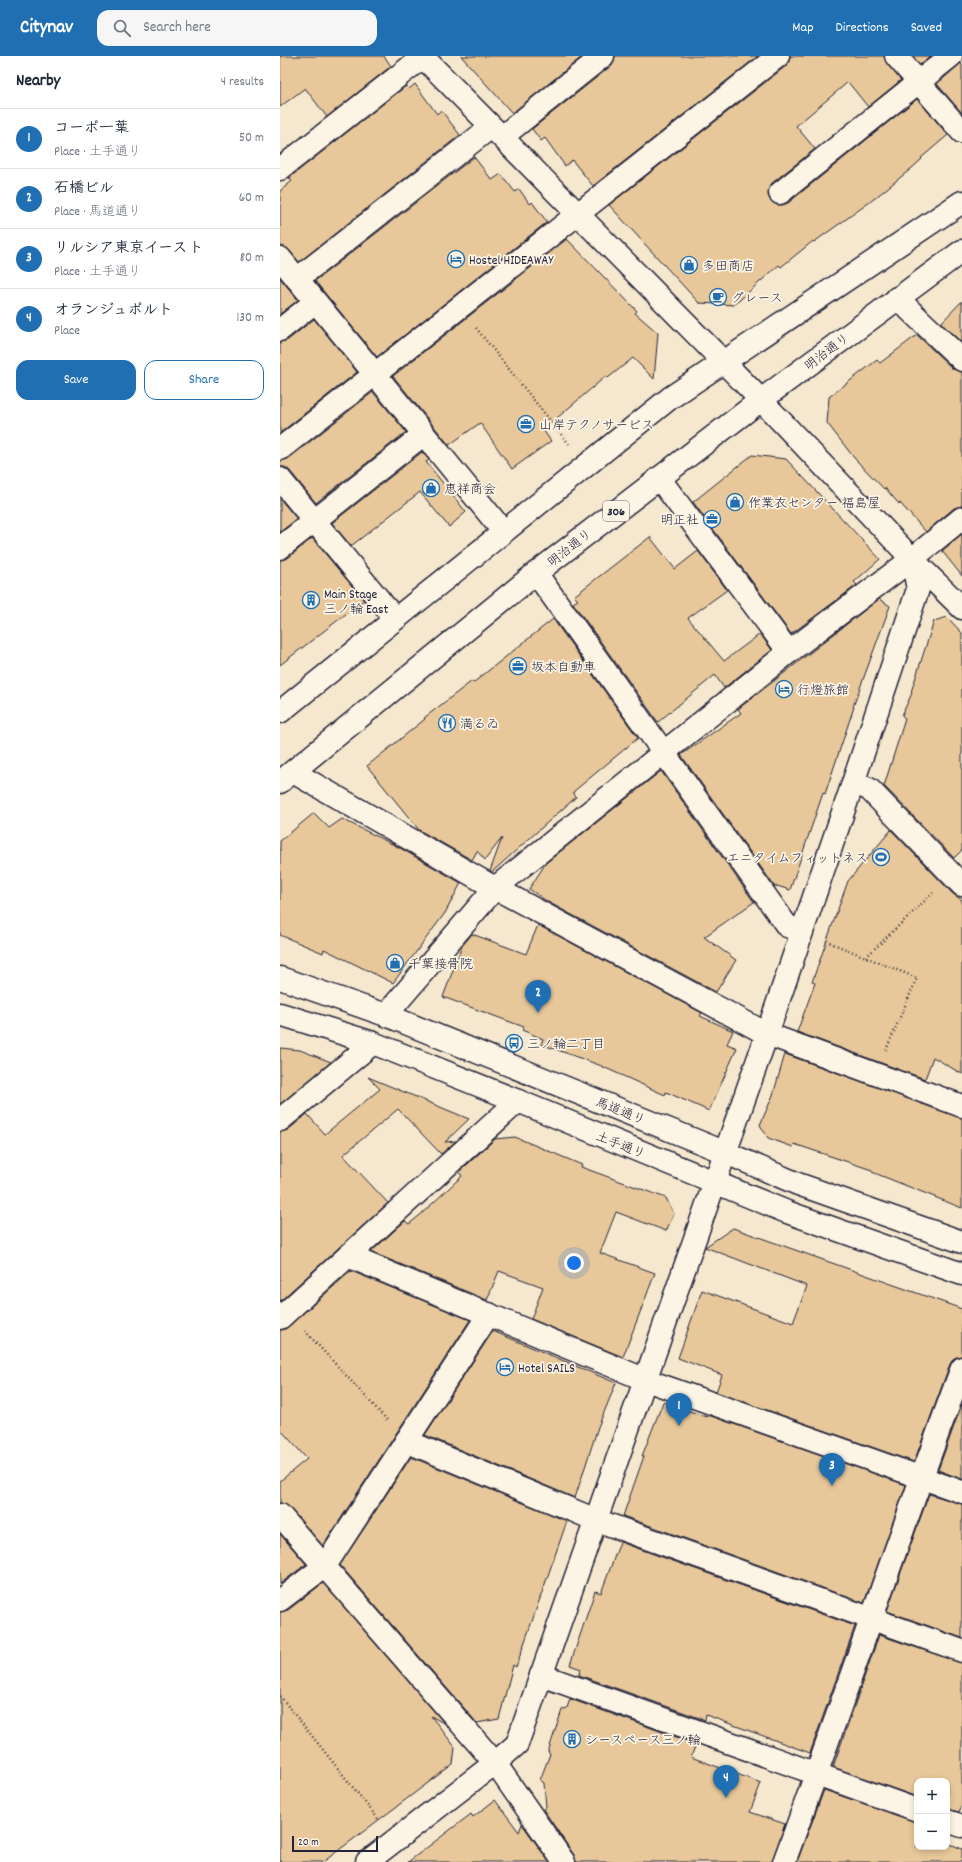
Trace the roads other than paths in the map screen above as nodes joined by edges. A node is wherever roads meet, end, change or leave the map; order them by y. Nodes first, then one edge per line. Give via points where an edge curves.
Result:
1 (423, 56) edge
2 (603, 56) edge
3 (778, 56) edge
4 (896, 56) edge
5 (951, 56) edge
6 (918, 81) junction
7 (497, 132) junction
8 (962, 132) edge
9 (280, 169) edge
10 (780, 193) dead end
11 (962, 202) edge
12 (578, 215) junction
13 (962, 251) edge
14 (280, 258) edge
15 (297, 279) junction
16 (897, 298) junction
17 (315, 302) junction
18 (280, 330) edge
19 (962, 360) edge
20 (724, 362) junction
21 (375, 374) junction
22 (761, 400) junction
23 (424, 434) junction
24 (280, 449) edge
25 (659, 478) junction
26 (280, 479) edge
27 (962, 518) edge
28 (315, 520) junction
29 (504, 531) junction
30 (280, 548) edge
31 (912, 559) junction
32 (536, 572) junction
33 (962, 608) edge
34 (395, 619) junction
35 (789, 652) junction
36 (280, 712) edge
37 (663, 753) junction
38 (286, 777) edge
39 (853, 783) junction
40 (959, 875) edge
41 (496, 888) junction
42 (802, 931) junction
43 (280, 978) edge
44 (280, 1014) edge
45 (386, 1015) junction
46 (766, 1034) junction
47 (373, 1044) junction
48 (518, 1101) junction
49 (962, 1106) edge
50 (280, 1120) edge
51 (724, 1152) junction
52 (714, 1182) junction
53 (962, 1242) edge
54 (348, 1256) junction
55 (962, 1274) edge
56 (489, 1314) junction
57 (283, 1315) edge
58 (962, 1368) edge
59 (646, 1380) junction
60 (406, 1441) junction
61 (921, 1477) junction
62 (962, 1492) edge
63 (280, 1515) edge
64 (596, 1520) junction
65 (325, 1566) junction
66 (280, 1600) edge
67 (871, 1617) junction
68 (962, 1651) edge
69 (541, 1675) junction
70 (495, 1763) junction
71 (817, 1775) junction
72 (914, 1809) edge
73 (950, 1822) edge
74 (962, 1826) edge
75 (367, 1862) edge
76 (564, 1862) edge
77 (784, 1862) edge

1 - 7 street
1 - 9 street
2 - 7 street
3 - 12 street
4 - 6 street
5 - 6 street
6 - 8 street
6 - 10 street
7 - 12 street
7 - 15 street
11 - 20 street
12 - 20 street
12 - 21 street
13 - 16 street, 明治通り / 306
14 - 15 street
15 - 17 street
16 - 19 street
16 - 22 street, 明治通り / 306
17 - 18 street
17 - 21 street
20 - 22 street
20 - 29 street via 670,398
21 - 23 street
21 - 24 street
22 - 25 street, 明治通り / 306
22 - 31 street
23 - 28 street
23 - 29 street
25 - 32 street, 明治通り / 306
25 - 35 street
26 - 28 street
27 - 31 street
28 - 30 street
28 - 34 street
29 - 34 street
31 - 33 street
31 - 35 street
31 - 39 street via 918,589
32 - 37 street
32 - 38 street, 明治通り / 306
34 - 36 street
35 - 37 street
37 - 41 street
37 - 42 street via 788,926
38 - 41 street
39 - 40 street via 869,789
39 - 42 street
41 - 45 street
41 - 46 street
42 - 46 street
43 - 45 street, 馬道通り
44 - 47 street, 土手通り
45 - 51 street, 馬道通り
46 - 49 street
46 - 51 street
47 - 48 street, 土手通り
47 - 50 street
48 - 52 street, 土手通り
48 - 54 street
51 - 52 street
51 - 53 street, 馬道通り via 798,1184
52 - 55 street, 土手通り via 787,1212
52 - 59 street
54 - 56 street
54 - 57 street
56 - 59 street
56 - 60 street
58 - 61 street
59 - 61 street
59 - 64 street
60 - 64 street
60 - 65 street
61 - 62 street
61 - 67 street
63 - 65 street
64 - 67 street
64 - 69 street
65 - 66 street
65 - 70 street
67 - 68 street
67 - 71 street
69 - 70 street via 516,1744
69 - 71 street
70 - 75 street
70 - 76 street
71 - 72 street
71 - 77 street
73 - 74 street

